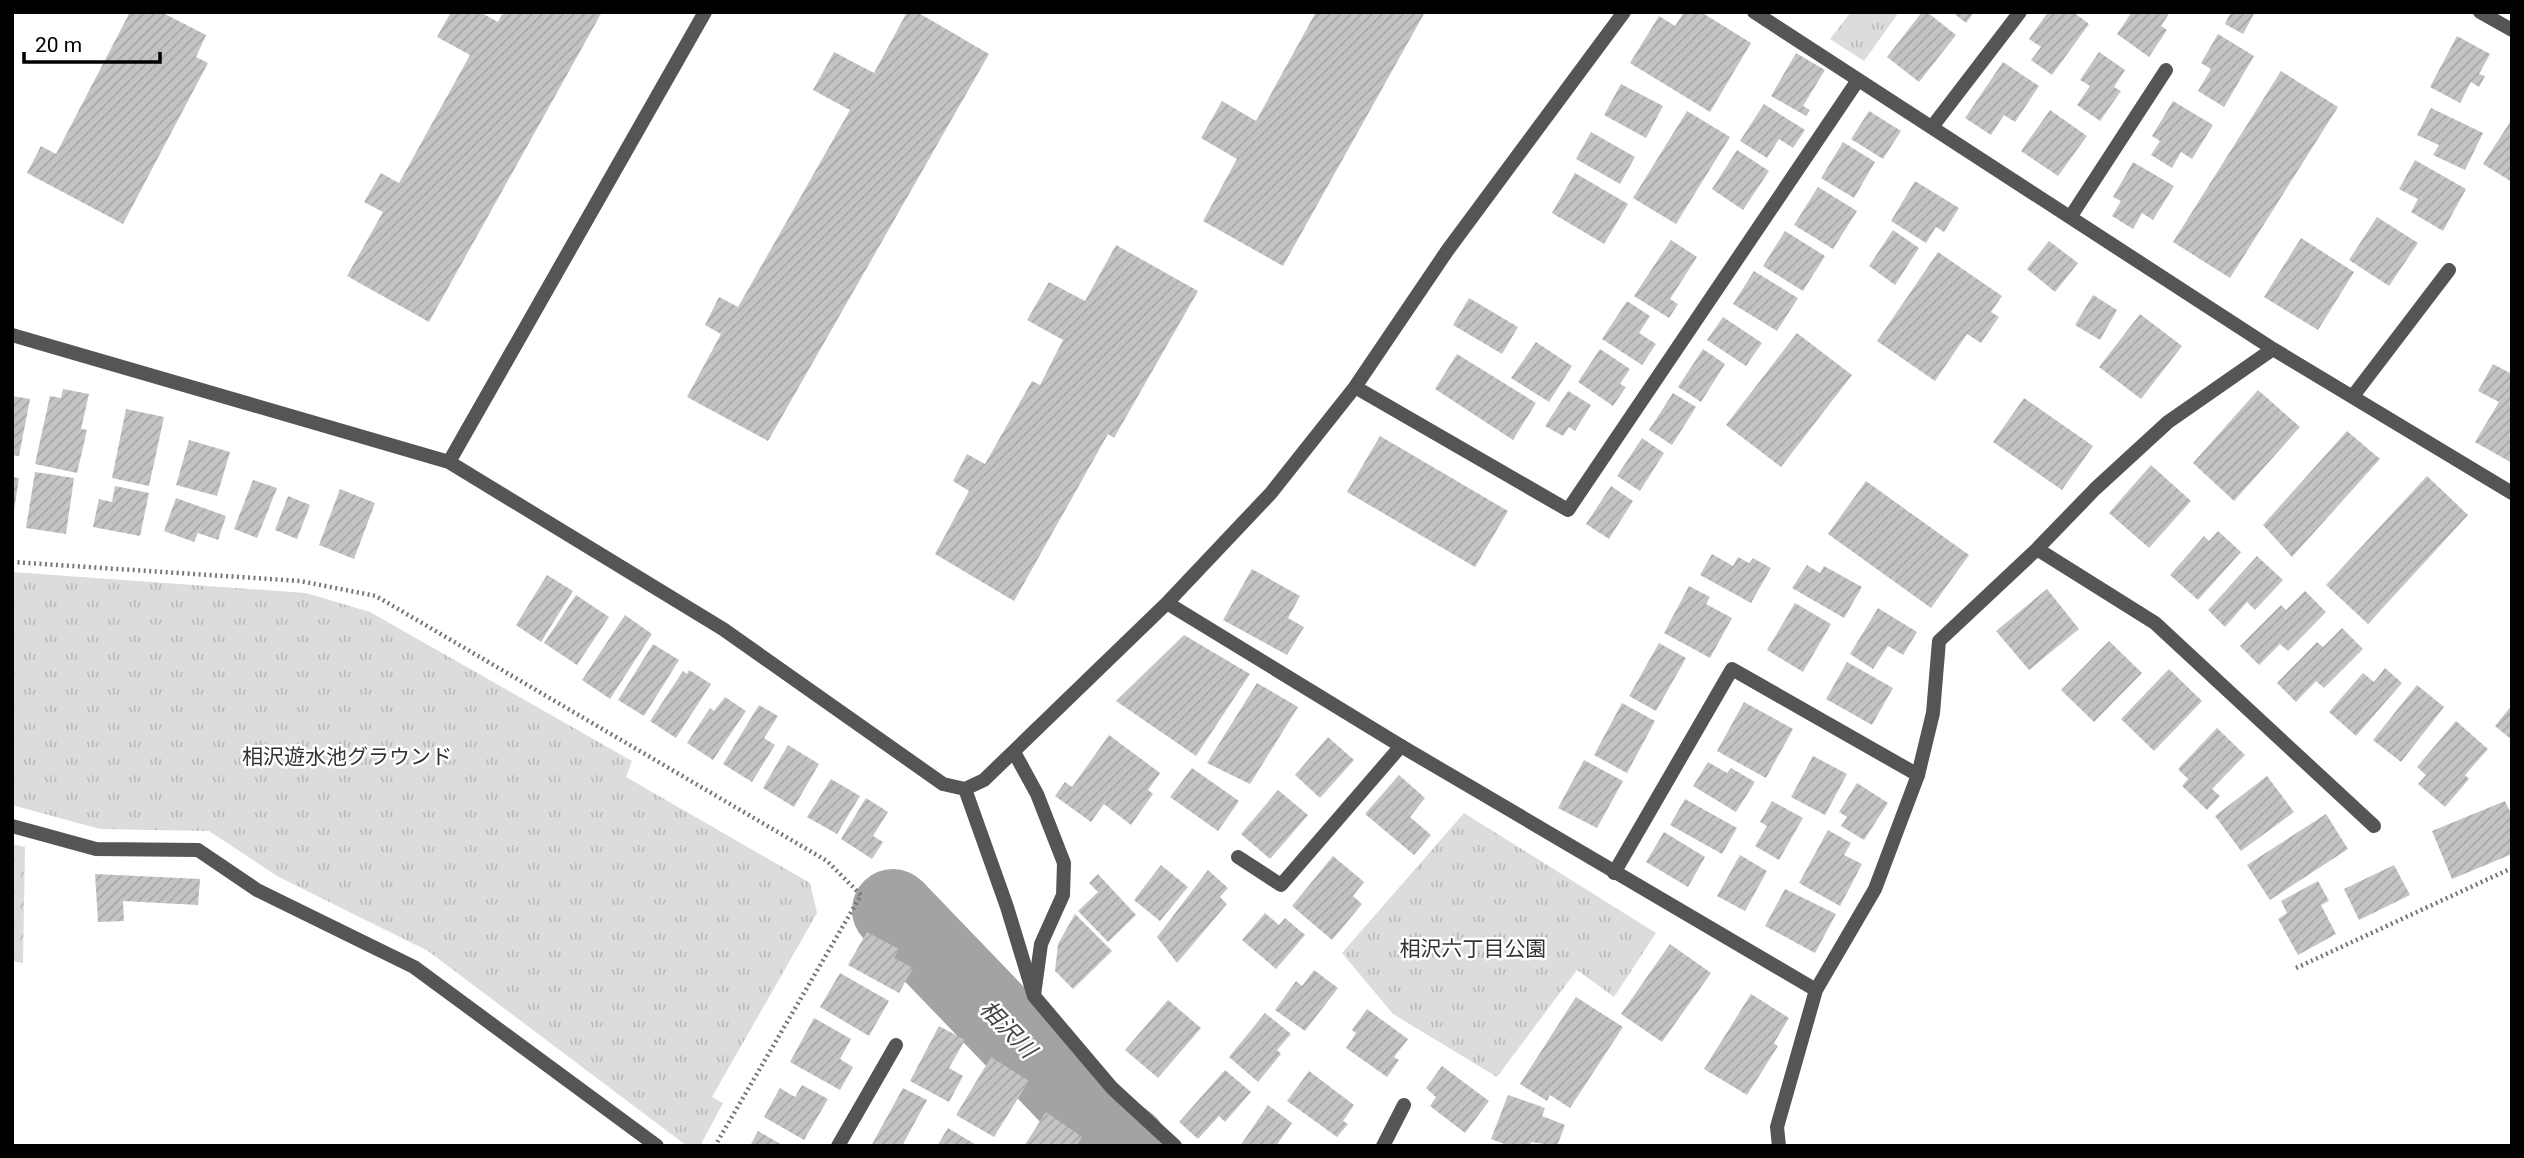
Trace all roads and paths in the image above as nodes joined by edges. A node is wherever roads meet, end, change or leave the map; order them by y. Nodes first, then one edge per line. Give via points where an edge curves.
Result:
1 (705, 12) edge
2 (1624, 12) edge
3 (1754, 12) edge
4 (2020, 12) edge
5 (2480, 12) edge
6 (2512, 30) edge
7 (2166, 70) dead end
8 (1858, 80) junction
9 (1932, 127) junction
10 (2071, 216) junction
11 (2449, 270) dead end
12 (12, 335) edge
13 (2273, 349) junction
14 (1355, 387) junction
15 (2353, 396) junction
16 (449, 463) junction
17 (2512, 493) edge
18 (2037, 549) junction
19 (12, 562) edge
20 (1167, 604) junction
21 (1401, 746) junction
22 (1014, 752) junction
23 (1919, 775) junction
24 (965, 789) junction
25 (12, 826) edge
26 (2374, 826) dead end
27 (1238, 857) dead end
28 (2512, 868) edge
29 (1614, 873) junction
30 (2296, 968) dead end
31 (1816, 990) junction
32 (1034, 996) junction
33 (896, 1045) dead end
34 (1404, 1105) dead end
35 (657, 1146) edge
36 (715, 1146) edge
37 (838, 1146) edge
38 (1175, 1146) edge
39 (1383, 1146) edge
40 (1779, 1146) edge

1 - 16 street
2 - 14 street via 1447,251
3 - 8 street
4 - 9 street
5 - 6 street
7 - 10 street
8 - 9 street
8 - 14 street via 1568,510
9 - 10 street
10 - 13 street
11 - 15 street
12 - 16 street
13 - 15 street
13 - 18 street via 2168,422
14 - 20 street via 1271,493
15 - 17 street
16 - 24 street via 723,629 943,784
18 - 23 street via 1939,640 1933,713
18 - 26 street via 2155,623
19 - 36 path via 300,581 376,596 827,861 861,895
20 - 21 street
20 - 22 street
21 - 27 street via 1281,885
21 - 29 street
22 - 24 street via 984,780
22 - 32 street via 1037,794 1064,863 1063,895 1041,944
23 - 29 street via 1731,669
23 - 31 street via 1875,889
24 - 32 street
25 - 35 street via 96,849 198,850 257,890 414,967
28 - 30 path
29 - 31 street
31 - 40 street via 1777,1127
32 - 38 street via 1112,1088
33 - 37 street
34 - 39 street

